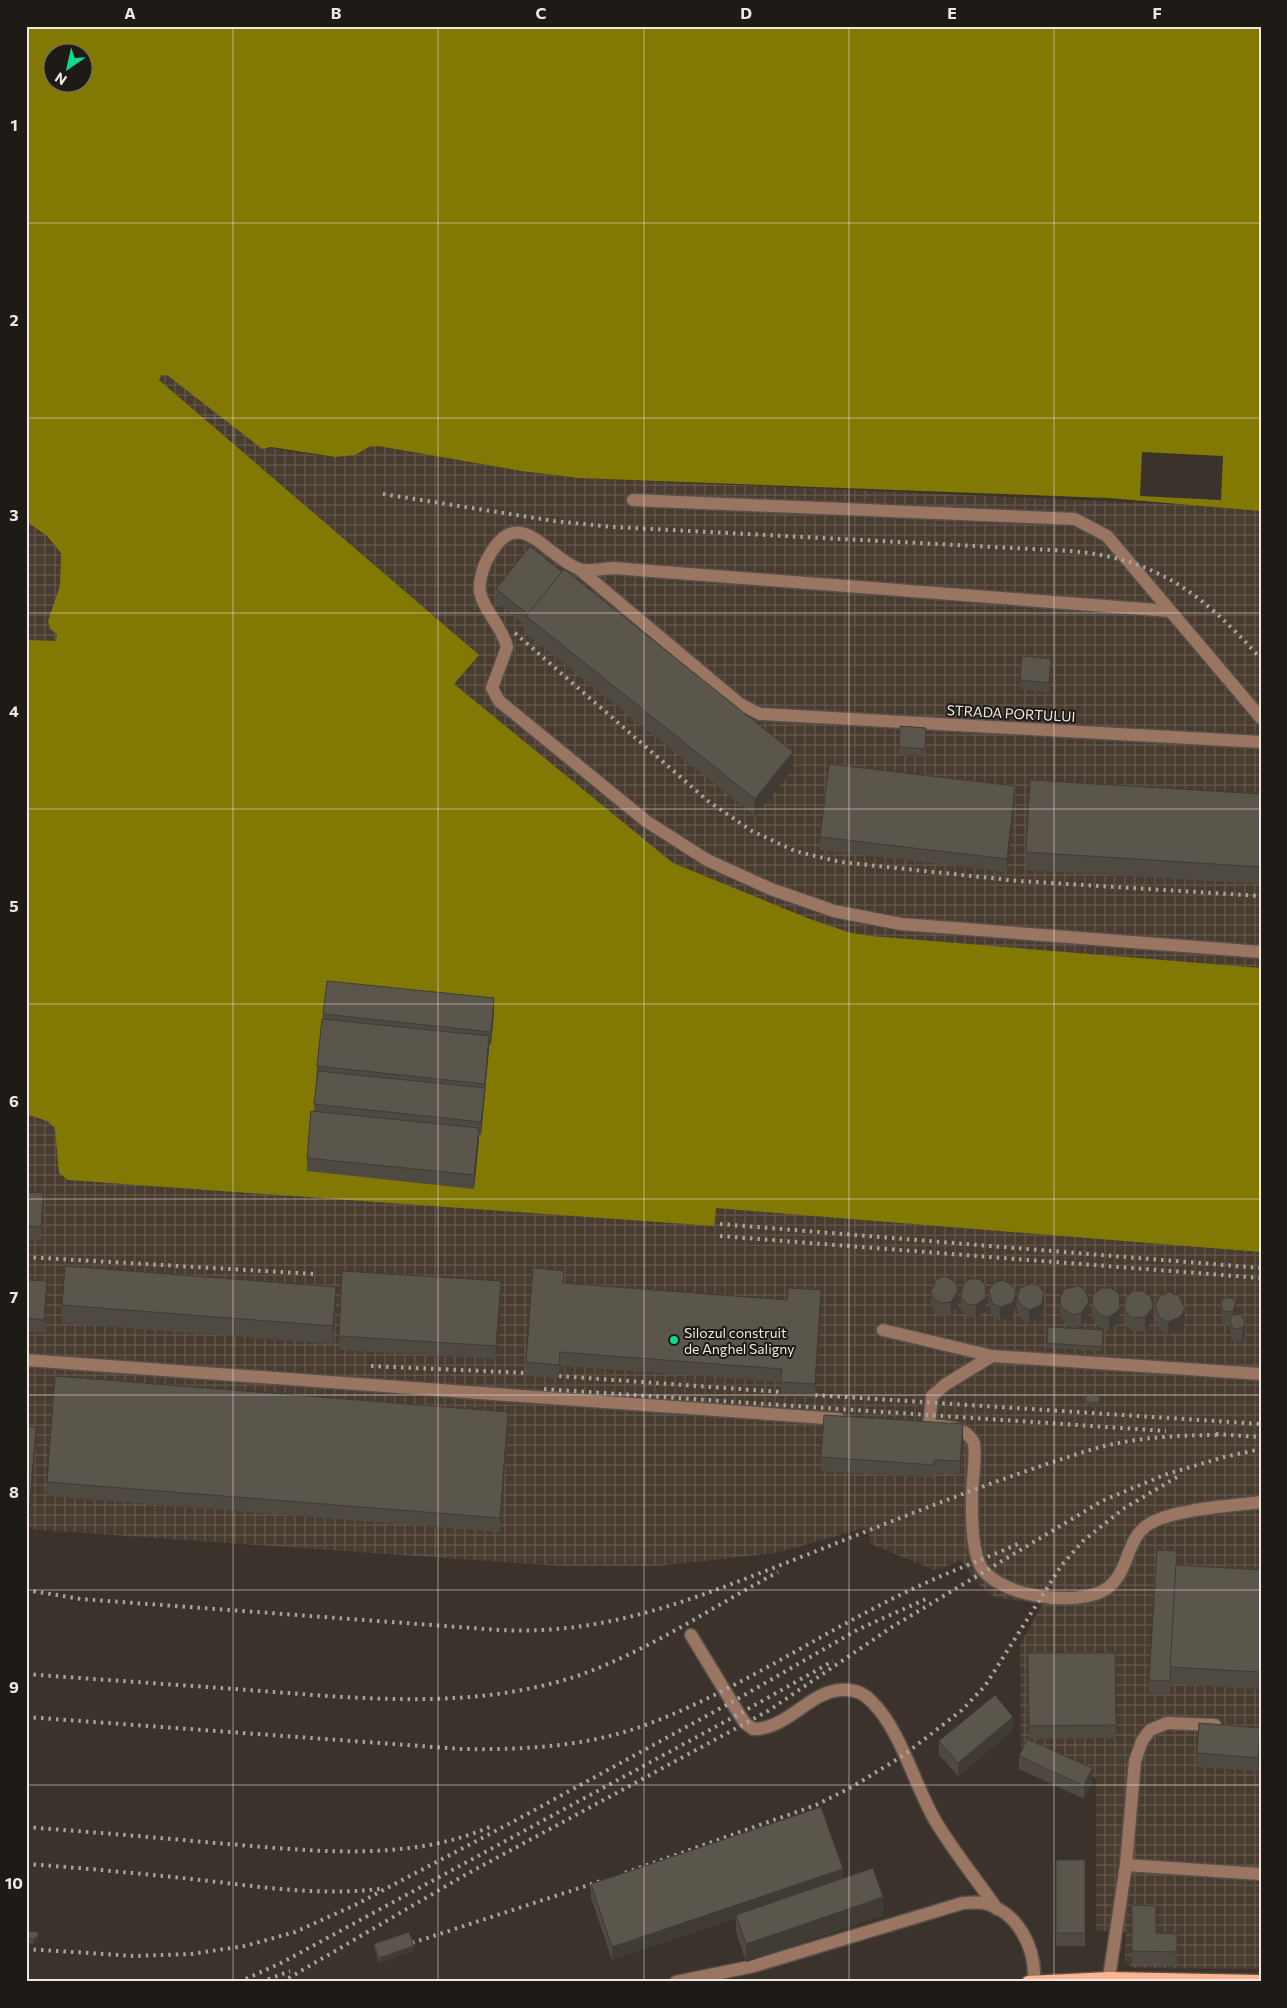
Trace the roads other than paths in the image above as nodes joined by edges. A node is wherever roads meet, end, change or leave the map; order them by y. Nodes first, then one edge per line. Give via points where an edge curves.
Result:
1 (633, 500) dead end
2 (579, 569) junction
3 (1170, 611) junction
4 (1261, 718) edge
5 (1261, 742) edge
6 (1261, 952) edge
7 (883, 1330) dead end
8 (992, 1356) junction
9 (26, 1360) edge
10 (1261, 1374) edge
11 (850, 1420) edge
12 (1261, 1502) edge
13 (692, 1635) dead end
14 (1230, 1726) edge
15 (1126, 1865) junction
16 (1261, 1874) edge
17 (996, 1909) junction
18 (1109, 1978) junction
19 (1031, 1981) edge
20 (1261, 1981) edge
21 (676, 1982) edge

1 - 3 lane via 1075,519 1107,536
2 - 3 lane via 613,568
2 - 5 lane, STRADA PORTULUI via 740,704 760,714
2 - 6 lane via 532,536 521,532 509,534 496,542 483,565 480,595 507,647 492,688 498,701 646,821 707,860 771,889 834,911 901,924
3 - 4 lane
7 - 8 lane
8 - 10 lane
8 - 12 lane via 932,1396 924,1425 956,1428 971,1436 975,1449 972,1492 974,1545 978,1560 989,1578 1021,1593 1087,1597 1106,1590 1120,1574 1135,1538 1149,1524 1170,1516
9 - 11 lane
13 - 17 lane via 739,1714 753,1729 770,1727 832,1690 853,1690 872,1702 893,1733 936,1821
14 - 15 lane via 1167,1723 1150,1730 1142,1741 1136,1761
15 - 16 lane
15 - 18 lane
17 - 19 lane via 1011,1918 1029,1943 1035,1967
17 - 21 lane via 982,1903 963,1903 754,1966
18 - 19 main road
18 - 20 main road

